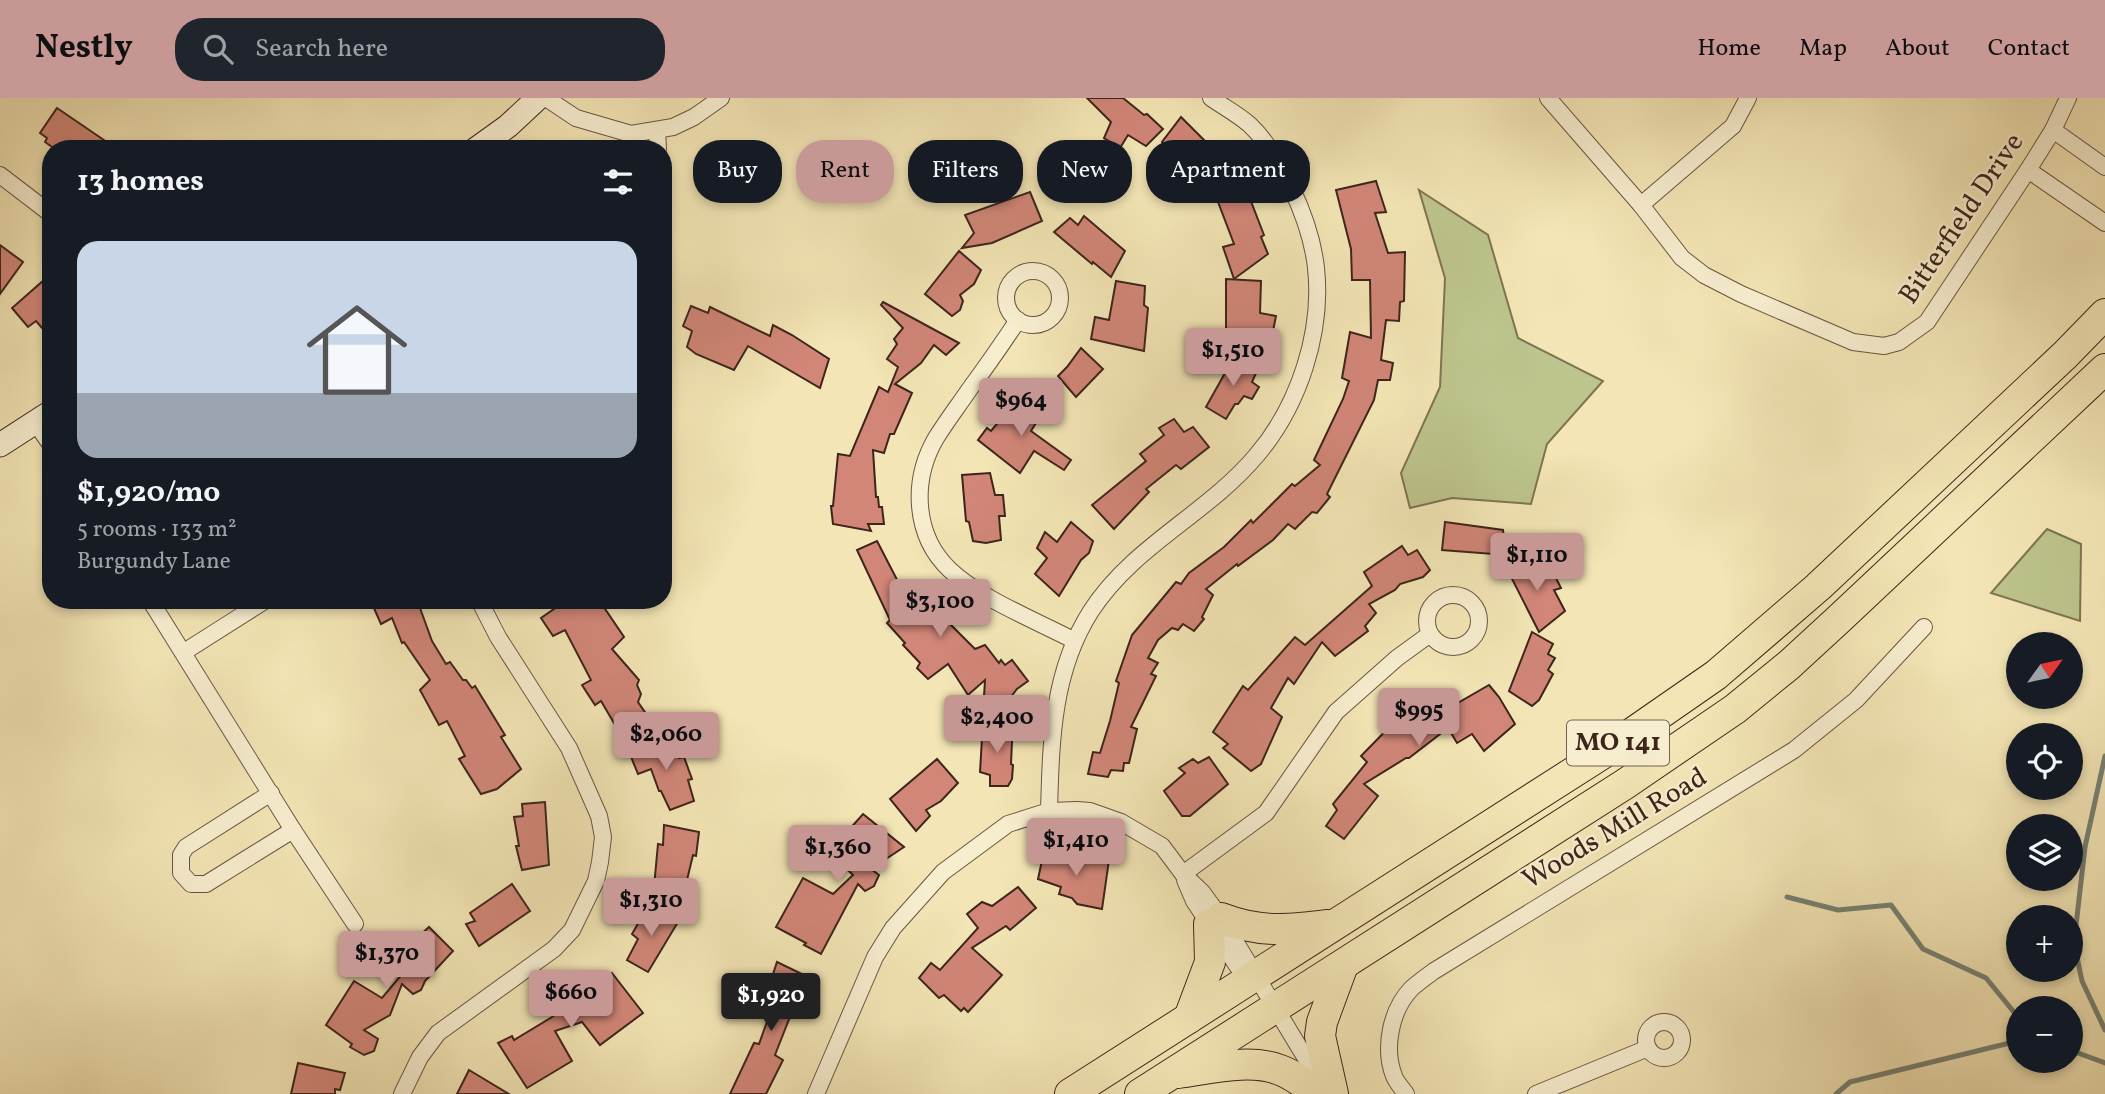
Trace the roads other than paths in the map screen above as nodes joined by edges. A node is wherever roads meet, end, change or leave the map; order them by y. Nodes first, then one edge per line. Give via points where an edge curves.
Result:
1 (538, 98) edge
2 (546, 98) edge
3 (721, 98) edge
4 (1211, 98) edge
5 (1548, 98) edge
6 (1748, 98) edge
7 (2068, 98) edge
8 (657, 130) junction
9 (2053, 130) junction
10 (489, 140) edge
11 (658, 140) edge
12 (2105, 167) edge
13 (2028, 170) junction
14 (0, 175) edge
15 (1641, 205) junction
16 (42, 207) edge
17 (2105, 223) edge
18 (2105, 314) edge
19 (1018, 320) dead end
20 (2105, 369) edge
21 (42, 418) edge
22 (0, 445) edge
23 (156, 609) edge
24 (252, 609) edge
25 (484, 609) edge
26 (1924, 627) dead end
27 (1430, 634) dead end
28 (1075, 641) junction
29 (184, 652) junction
30 (271, 793) junction
31 (1049, 811) junction
32 (293, 830) junction
33 (1183, 874) junction
34 (1215, 921) junction
35 (355, 924) dead end
36 (1336, 924) junction
37 (1343, 965) junction
38 (1251, 978) junction
39 (1274, 1007) junction
40 (1189, 1018) junction
41 (1648, 1048) dead end
42 (1170, 1074) junction
43 (402, 1094) edge
44 (816, 1094) edge
45 (1070, 1094) edge
46 (1140, 1094) edge
47 (1317, 1094) edge
48 (1327, 1094) edge
49 (1333, 1094) edge
50 (1406, 1094) edge
51 (1536, 1094) edge

1 - 10 street
2 - 8 street via 576,118 620,131
3 - 8 street via 694,117
4 - 28 street via 1250,125 1264,141 1300,207 1316,267 1314,330 1294,395 1258,454 1205,505 1137,557 1091,611
5 - 15 street, Bitterfield Drive
6 - 15 street via 1733,126
7 - 9 street, Bitterfield Drive
8 - 11 street
9 - 12 street
9 - 13 street, Bitterfield Drive
13 - 15 street, Bitterfield Drive via 1927,322 1899,342 1884,346 1853,342 1721,285 1682,258
13 - 17 street
14 - 16 street
18 - 36 highway, MO 141 via 1818,587 1716,676
19 - 28 street via 935,439 920,480 920,515 926,536 950,570 983,593
20 - 37 highway, MO 141 via 1789,665 1735,709
21 - 22 street
23 - 29 street
24 - 29 street
25 - 43 street via 569,748 599,816 603,837 600,862 596,881 572,930 439,1033 420,1057
26 - 50 street, Woods Mill Road via 1856,700 1794,750 1411,989 1394,1014 1390,1058 1394,1077
27 - 33 street via 1336,712 1266,813
28 - 31 street via 1057,693
29 - 30 street
30 - 32 street
30 - 32 street via 186,847 181,873 191,884 206,884
31 - 33 street via 1090,811 1121,822 1162,846
31 - 44 street via 1008,824 943,872 893,928 875,957
32 - 35 street
33 - 34 street via 1202,892
34 - 36 highway via 1269,930
34 - 38 street
34 - 40 highway via 1210,961
36 - 38 highway, MO 141
37 - 39 highway, MO 141
37 - 49 highway via 1320,1036
38 - 39 street
38 - 40 highway, MO 141
39 - 42 highway, MO 141
39 - 48 street
40 - 45 highway, MO 141
41 - 51 street
42 - 46 highway, MO 141
42 - 47 highway via 1261,1065 1280,1070

